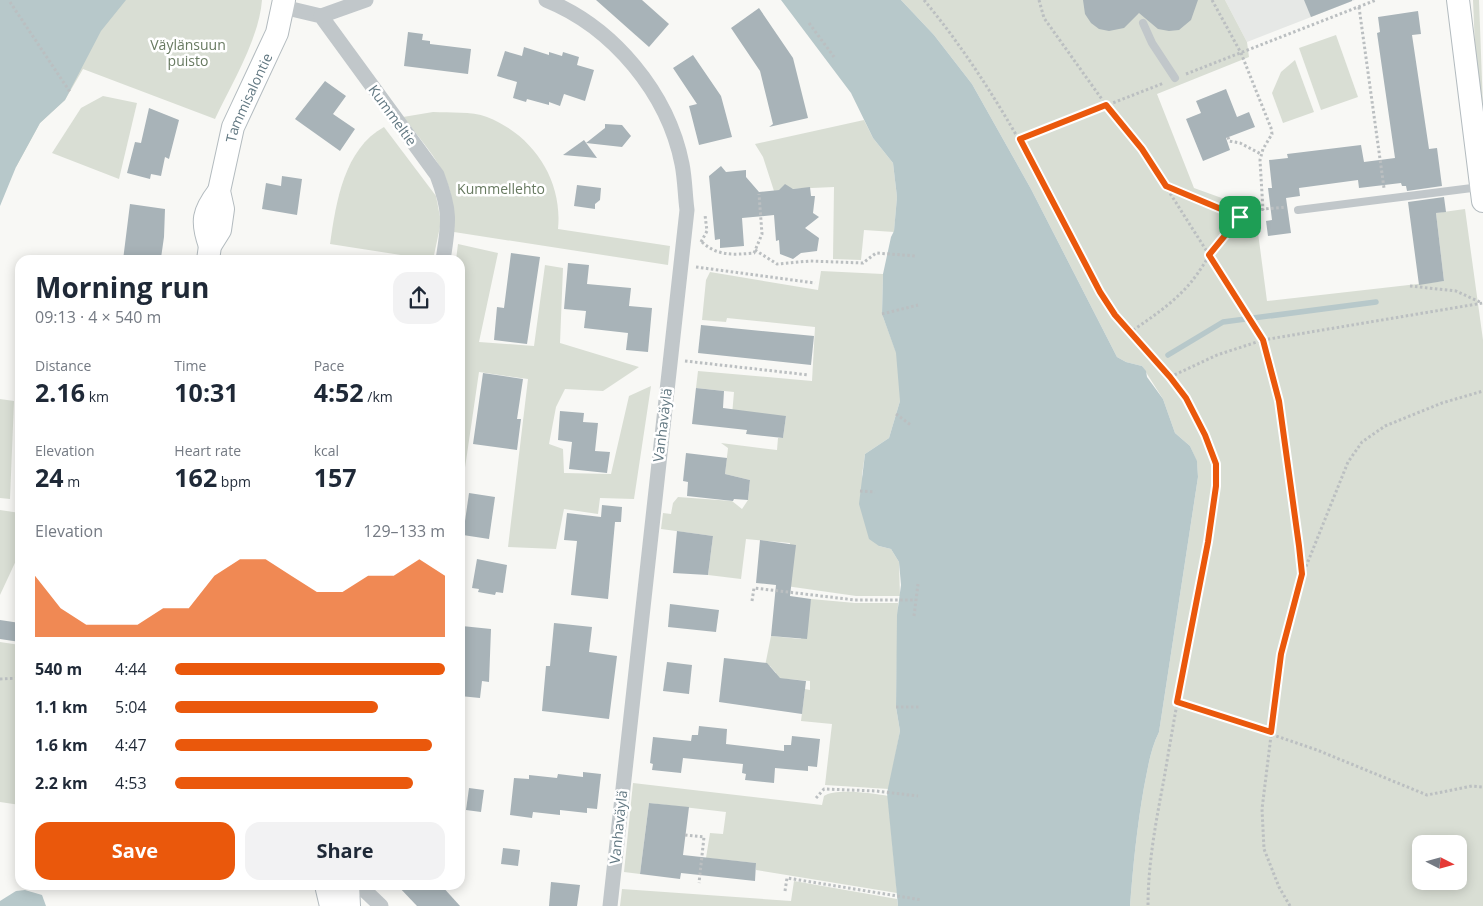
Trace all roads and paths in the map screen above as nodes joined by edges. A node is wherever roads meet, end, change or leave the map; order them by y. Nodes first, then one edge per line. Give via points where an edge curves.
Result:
1 (366, 0) edge
2 (546, 0) edge
3 (924, 0) edge
4 (1038, 0) edge
5 (1212, 0) edge
6 (1363, 0) edge
7 (1376, 0) edge
8 (1458, 0) edge
9 (10, 2) dead end
10 (284, 4) edge
11 (1365, 4) junction
12 (1359, 7) junction
13 (321, 16) junction
14 (809, 23) dead end
15 (1143, 23) dead end
16 (823, 41) junction
17 (817, 46) dead end
18 (1241, 53) junction
19 (834, 57) dead end
20 (1176, 78) junction
21 (70, 92) dead end
22 (1106, 105) junction
23 (1228, 137) dead end
24 (1020, 139) junction
25 (1261, 154) junction
26 (1166, 186) junction
27 (759, 194) dead end
28 (1482, 194) edge
29 (1386, 199) junction
30 (1263, 210) junction
31 (1298, 210) joint
32 (1240, 217) junction
33 (702, 242) dead end
34 (756, 250) junction
35 (209, 253) edge
36 (444, 255) edge
37 (1209, 255) junction
38 (916, 256) dead end
39 (680, 266) junction
40 (815, 283) dead end
41 (1410, 286) dead end
42 (1483, 303) edge
43 (918, 305) dead end
44 (882, 314) dead end
45 (1129, 333) junction
46 (1263, 340) junction
47 (670, 360) junction
48 (809, 375) dead end
49 (1170, 377) junction
50 (1483, 391) edge
51 (896, 414) dead end
52 (912, 426) dead end
53 (860, 492) dead end
54 (875, 492) dead end
55 (1302, 574) junction
56 (918, 584) dead end
57 (915, 600) junction
58 (752, 601) dead end
59 (914, 616) dead end
60 (15, 678) edge
61 (0, 679) edge
62 (1177, 702) junction
63 (896, 707) dead end
64 (918, 707) dead end
65 (1271, 732) junction
66 (1483, 787) edge
67 (918, 796) dead end
68 (816, 798) dead end
69 (685, 835) dead end
70 (699, 883) dead end
71 (327, 890) edge
72 (348, 890) edge
73 (364, 890) edge
74 (785, 892) dead end
75 (922, 900) dead end
76 (331, 906) edge
77 (349, 906) edge
78 (381, 906) edge
79 (610, 906) edge
80 (1148, 906) edge
81 (1290, 906) edge

1 - 13 street
2 - 39 street, Vanhaväylä via 609,41 647,80 668,120 682,164 687,210
3 - 24 path via 951,32
4 - 22 path via 1044,18
5 - 18 path
6 - 11 path
7 - 11 path
8 - 28 street
9 - 21 path
10 - 13 street
10 - 35 street, Tammisalontie via 278,33 232,127 219,190 223,209 220,230
11 - 12 path
12 - 18 path
12 - 29 path
13 - 36 street, Kummeltie via 437,175 449,219
14 - 16 path
15 - 20 lane via 1152,43
16 - 17 path
16 - 19 path
18 - 20 path
18 - 25 path via 1271,128 1270,140
20 - 22 path
22 - 24 path
22 - 26 path via 1142,149
23 - 25 path via 1229,141
24 - 45 path via 1100,292
25 - 30 path
26 - 32 path
26 - 37 path
27 - 34 path via 762,234
28 - 29 lane
29 - 31 lane
30 - 31 path via 1288,207
30 - 32 path
32 - 37 path
33 - 34 path via 720,254 754,253
34 - 38 path via 777,264 810,261 863,263 876,254
37 - 45 path via 1177,297
37 - 46 path
39 - 40 path
39 - 47 street, Vanhaväylä
41 - 42 path via 1456,291
42 - 46 path
43 - 44 path
45 - 49 path
46 - 49 path via 1217,354
46 - 55 path via 1279,401
47 - 48 path
47 - 79 street, Vanhaväylä
49 - 62 path via 1186,398 1205,435 1216,486
50 - 55 path via 1385,426 1362,442 1348,462
51 - 52 path
53 - 54 path
55 - 65 path via 1281,654
56 - 57 path
57 - 58 path via 854,600 754,588
57 - 59 path
60 - 61 path
62 - 65 path
62 - 80 path via 1154,837
63 - 64 path
65 - 66 path via 1427,795 1472,786
65 - 81 path via 1262,809 1264,849 1279,888
67 - 68 path via 876,790 824,789
69 - 70 path via 704,837
71 - 76 street
72 - 77 street
73 - 78 street
74 - 75 path via 787,878

